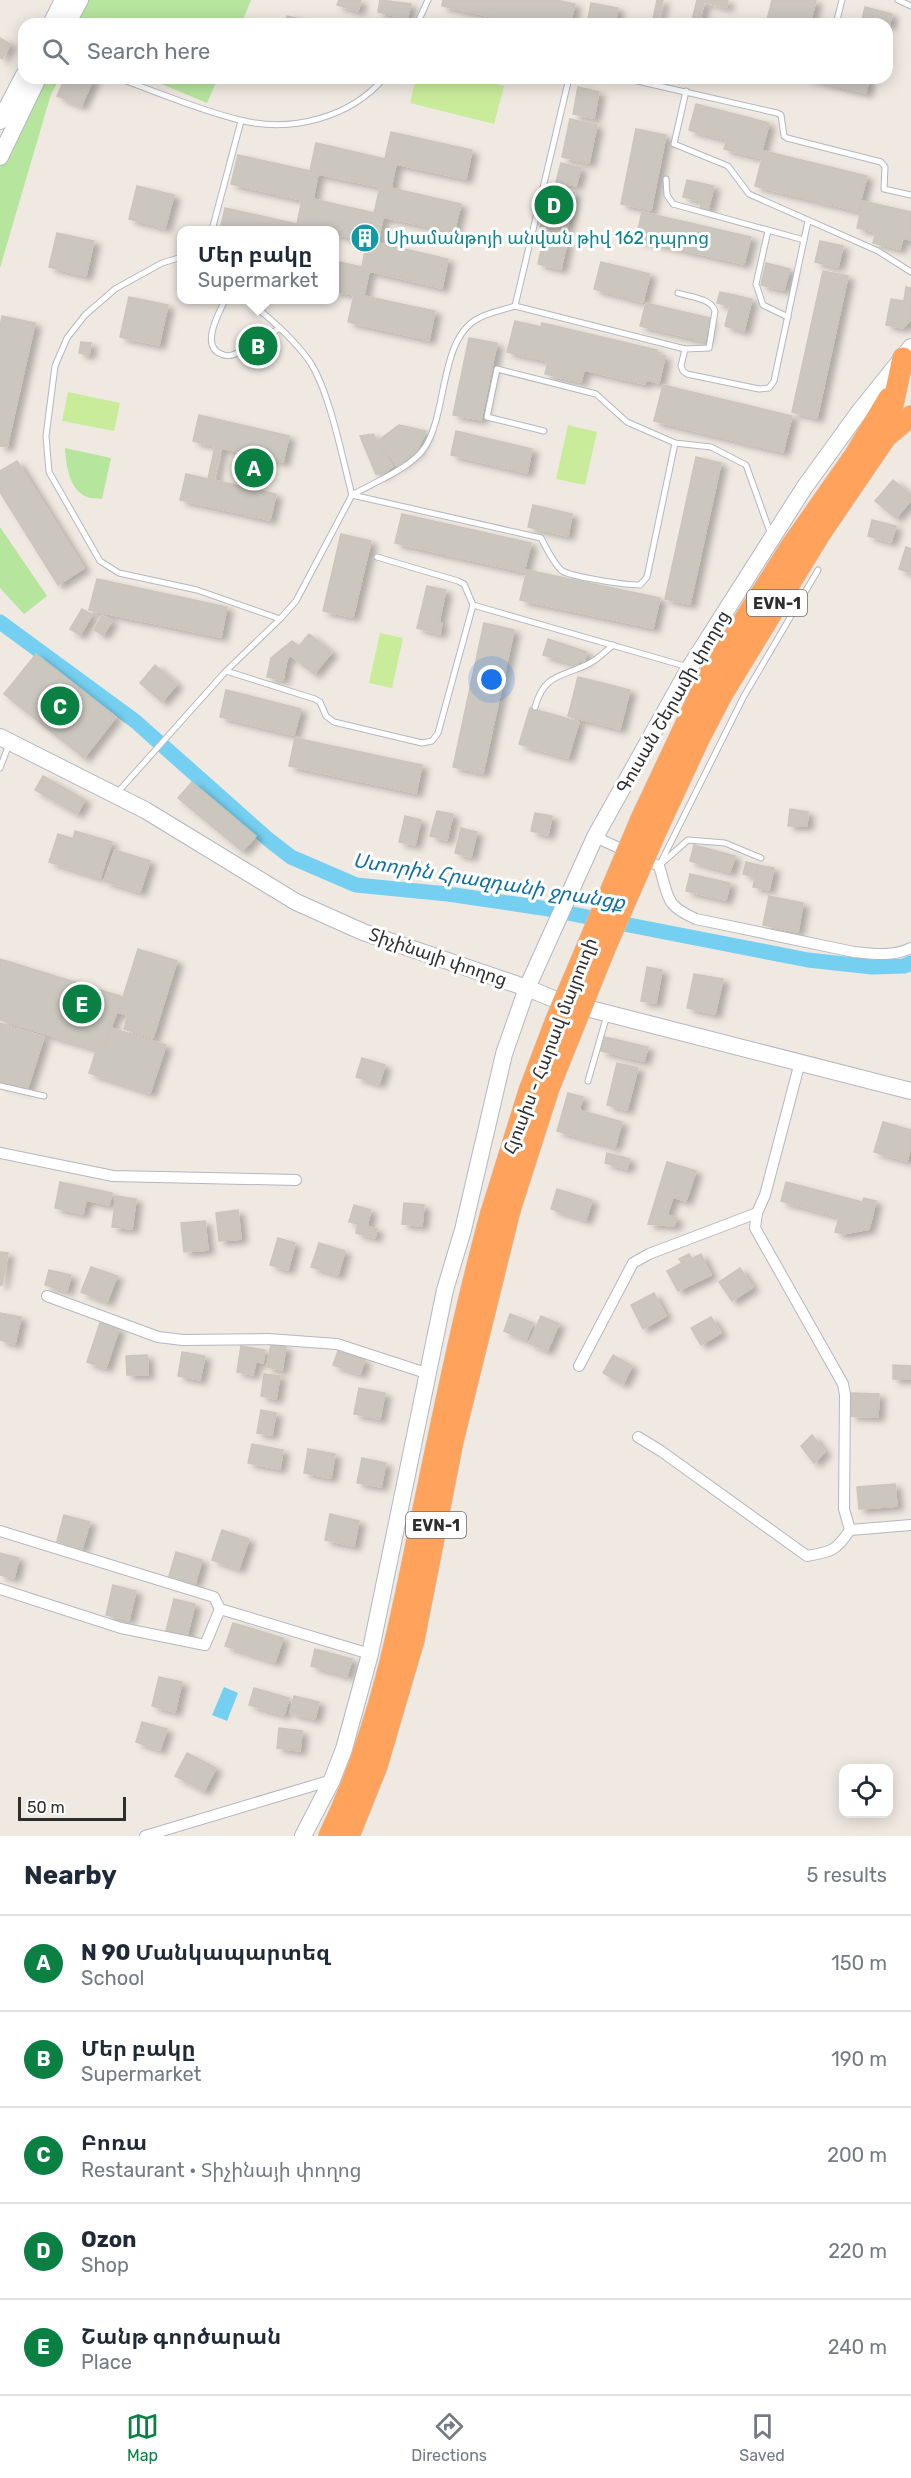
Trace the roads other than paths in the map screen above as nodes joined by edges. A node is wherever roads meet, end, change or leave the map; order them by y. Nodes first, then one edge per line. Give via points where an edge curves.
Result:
1 (63, 0) edge
2 (80, 0) edge
3 (428, 0) edge
4 (842, 0) edge
5 (898, 0) edge
6 (911, 6) edge
7 (54, 18) edge
8 (70, 18) edge
9 (420, 18) edge
10 (838, 18) edge
11 (19, 84) edge
12 (35, 84) edge
13 (135, 84) edge
14 (379, 84) edge
15 (568, 84) edge
16 (653, 84) edge
17 (686, 91) junction
18 (0, 121) edge
19 (241, 121) junction
20 (0, 157) edge
21 (666, 179) dead end
22 (911, 195) edge
23 (808, 221) junction
24 (213, 226) edge
25 (768, 231) junction
26 (804, 240) junction
27 (177, 258) edge
28 (911, 272) edge
29 (678, 293) dead end
30 (223, 304) edge
31 (252, 304) edge
32 (514, 306) junction
33 (788, 316) junction
34 (280, 328) junction
35 (685, 349) junction
36 (906, 366) edge
37 (911, 416) edge
38 (544, 431) dead end
39 (886, 437) junction
40 (675, 443) junction
41 (352, 495) junction
42 (772, 536) junction
43 (377, 557) dead end
44 (818, 570) dead end
45 (473, 605) junction
46 (280, 619) junction
47 (613, 645) junction
48 (690, 668) junction
49 (226, 671) junction
50 (535, 707) dead end
51 (5, 739) edge
52 (0, 768) edge
53 (116, 794) junction
54 (650, 823) junction
55 (595, 837) junction
56 (761, 858) dead end
57 (659, 866) junction
58 (911, 948) edge
59 (527, 988) junction
60 (607, 1014) junction
61 (800, 1062) junction
62 (588, 1081) dead end
63 (0, 1086) edge
64 (911, 1091) edge
65 (44, 1096) dead end
66 (0, 1153) edge
67 (296, 1180) dead end
68 (501, 1212) junction
69 (757, 1213) junction
70 (47, 1296) dead end
71 (579, 1366) dead end
72 (429, 1374) junction
73 (638, 1437) dead end
74 (911, 1525) edge
75 (850, 1530) junction
76 (0, 1531) edge
77 (0, 1589) edge
78 (220, 1609) junction
79 (370, 1654) junction
80 (332, 1779) junction
81 (339, 1816) junction
82 (145, 1836) edge
83 (303, 1836) edge
84 (321, 1836) edge
85 (329, 1836) edge
86 (349, 1836) edge

1 - 7 main road
2 - 8 main road
3 - 9 lane
4 - 10 lane
5 - 6 lane
11 - 18 main road
12 - 20 main road
13 - 19 lane
14 - 19 lane via 345,110 313,121
15 - 32 lane
16 - 17 lane
17 - 22 lane via 781,115 787,138 881,162 885,167 884,189
17 - 23 lane via 674,144 728,166 748,194
19 - 24 lane
21 - 25 lane via 667,195 673,204
23 - 26 lane
23 - 28 lane via 878,250
25 - 26 lane
25 - 33 lane via 756,284 763,305
26 - 33 lane
27 - 46 lane via 162,262 115,289 85,315 67,338 55,366 46,436 49,472 100,561 119,573 197,590
29 - 35 lane via 708,302 716,311 709,348
30 - 34 lane via 211,340 220,354 234,354
31 - 34 lane
32 - 35 lane
32 - 41 lane via 478,318 460,336 425,448 411,461
33 - 35 lane via 774,381 769,388 687,374 681,366
34 - 41 lane via 310,363 323,391
36 - 39 highway, Հյուսիս - Հարավ մայրուղի / EVN-1
36 - 42 main road, Գուսան Շերամի փողոց via 859,412
36 - 54 highway, Հյուսիս - Հարավ մայրուղի / EVN-1 via 855,455 708,677
37 - 39 highway, Հյուսիս - Հարավ մայրուղի
38 - 40 lane via 487,417 497,369 596,394 627,422
39 - 54 highway, Հյուսիս - Հարավ մայրուղի / EVN-1 via 820,534
40 - 41 lane via 647,578 640,585 563,572 541,538
40 - 42 lane via 711,447 746,465
41 - 46 lane via 296,602
42 - 48 main road, Գուսան Շերամի փողոց
43 - 45 lane via 458,581
44 - 57 lane via 744,696
45 - 47 lane
45 - 49 lane via 438,733 432,741 334,722 315,699
46 - 49 lane
47 - 48 lane
47 - 50 lane via 592,662 552,677 539,691
48 - 55 main road, Գուսան Շերամի փողոց
49 - 53 lane
51 - 52 lane
51 - 53 main road, Տիչինայի փողոց
53 - 59 main road, Տիչինայի փողոց via 296,902 363,932
54 - 68 highway, Հյուսիս - Հարավ մայրուղի / EVN-1, bridge via 556,1020 529,1091
55 - 57 street
55 - 59 main road, Գուսան Շերամի փողոց
56 - 57 lane via 725,843 688,840
57 - 58 street via 676,910 696,919 854,952 899,954
59 - 60 main road, Տիչինայի փողոց
59 - 72 main road, Գուսան Շերամի փողոց via 504,1054
60 - 61 main road, Տիչինայի փողոց
60 - 62 lane
61 - 64 main road, Տիչինայի փողոց
61 - 69 street
63 - 65 lane
66 - 67 street via 113,1176
68 - 81 highway, Հյուսիս - Հարավ մայրուղի / EVN-1 via 452,1366 396,1642 368,1742
68 - 86 highway, Հյուսիս - Հարավ մայրուղի / EVN-1 via 414,1640 377,1766
69 - 71 street via 633,1263
69 - 75 street via 755,1228 843,1384 844,1509
70 - 72 street via 158,1337 337,1344
72 - 79 main road, Գուսան Շերամի փողոց
73 - 75 street via 807,1556 830,1553
74 - 75 street
76 - 78 street via 213,1597
77 - 78 street via 121,1628 205,1645
78 - 79 street
79 - 80 main road, Գուսան Շերամի փողոց
80 - 82 street
80 - 83 main road, Գուսան Շերամի փողոց
81 - 84 main road
81 - 85 highway, Հյուսիս - Հարավ մայրուղի / EVN-1

